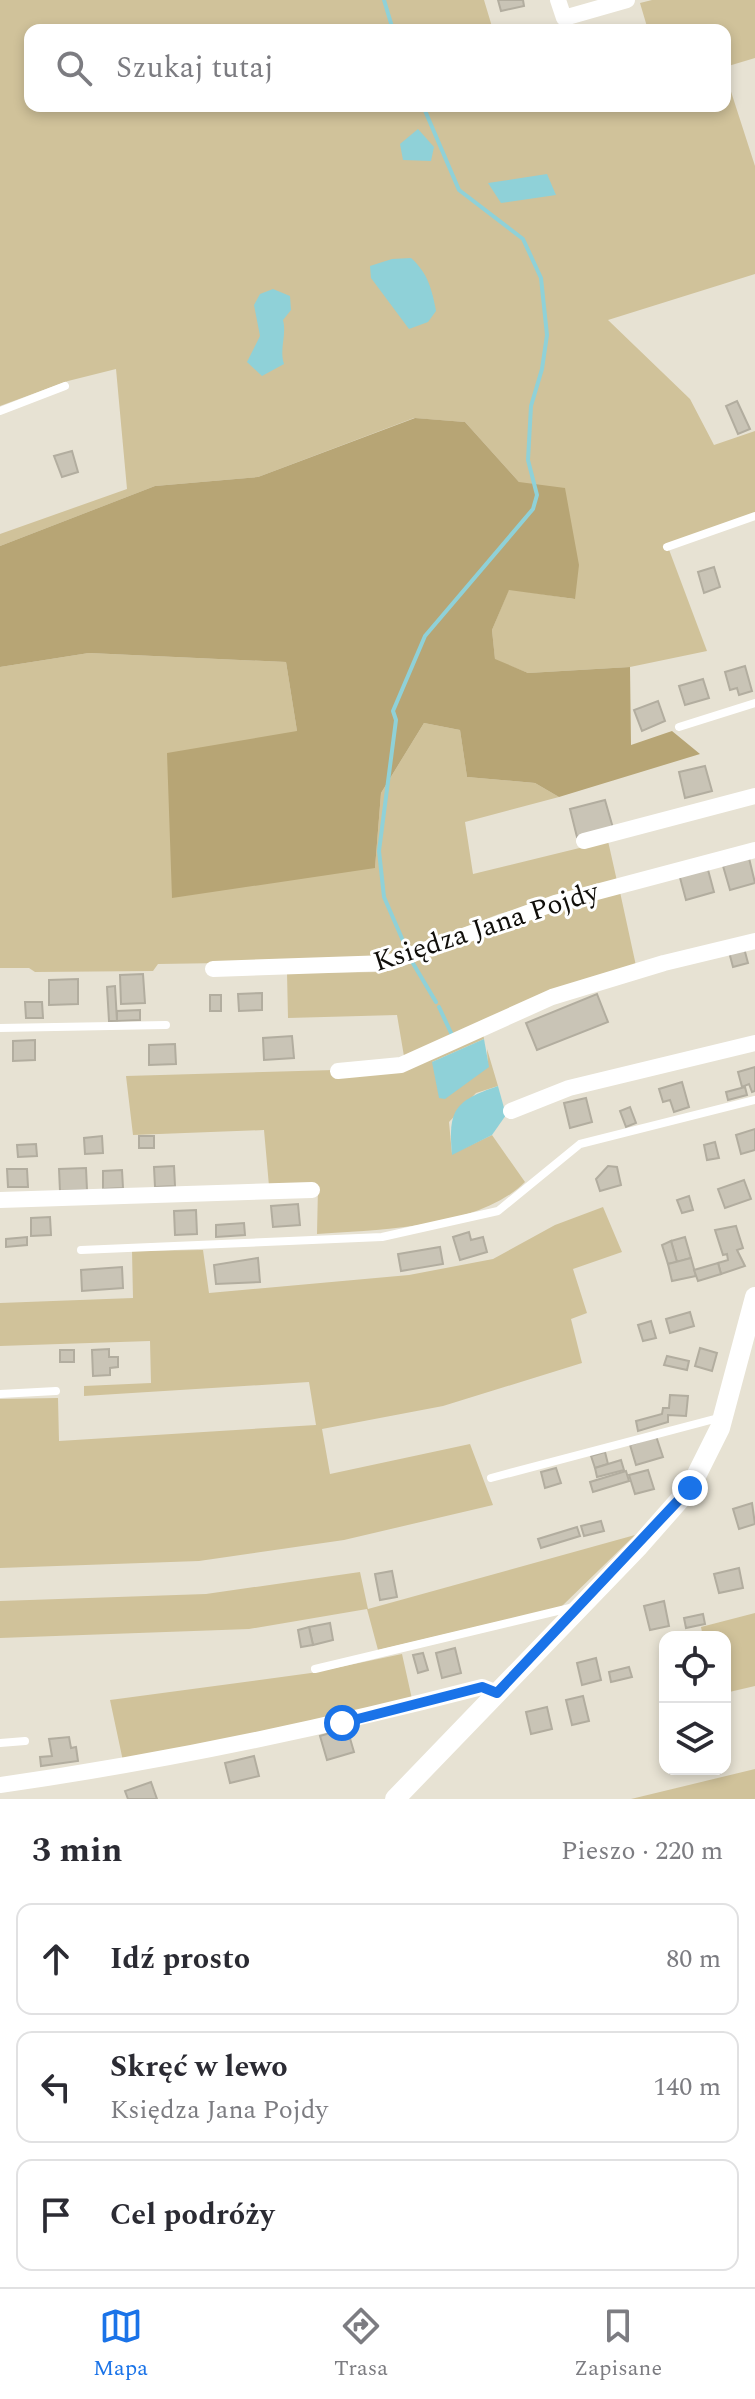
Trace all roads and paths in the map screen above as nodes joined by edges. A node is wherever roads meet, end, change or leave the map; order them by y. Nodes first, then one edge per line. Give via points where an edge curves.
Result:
1 (558, 0) edge
2 (627, 0) edge
3 (65, 386) dead end
4 (0, 411) edge
5 (755, 516) edge
6 (667, 547) dead end
7 (755, 703) edge
8 (679, 727) dead end
9 (755, 796) edge
10 (584, 841) dead end
11 (755, 850) edge
12 (755, 941) edge
13 (213, 969) dead end
14 (166, 1025) dead end
15 (0, 1028) edge
16 (755, 1043) edge
17 (338, 1071) dead end
18 (755, 1100) edge
19 (511, 1111) dead end
20 (312, 1190) dead end
21 (0, 1200) edge
22 (81, 1250) dead end
23 (755, 1297) edge
24 (56, 1391) dead end
25 (0, 1394) edge
26 (724, 1417) junction
27 (491, 1478) dead end
28 (582, 1605) junction
29 (315, 1669) dead end
30 (497, 1693) junction
31 (25, 1741) dead end
32 (0, 1743) edge
33 (0, 1785) edge
34 (395, 1799) edge

1 - 2 street via 564,18
3 - 4 lane
5 - 6 lane
7 - 8 lane
9 - 10 street
11 - 13 street, Księdza Jana Pojdy via 555,903 388,963
12 - 17 street via 552,997 401,1065
14 - 15 lane
16 - 19 street via 569,1088
18 - 22 lane via 580,1144 498,1211 382,1237
20 - 21 street
23 - 26 street
24 - 25 lane
26 - 27 lane
26 - 28 street via 690,1488
28 - 29 lane
28 - 30 street
30 - 33 street via 482,1687 342,1723 112,1770
30 - 34 street
31 - 32 lane

